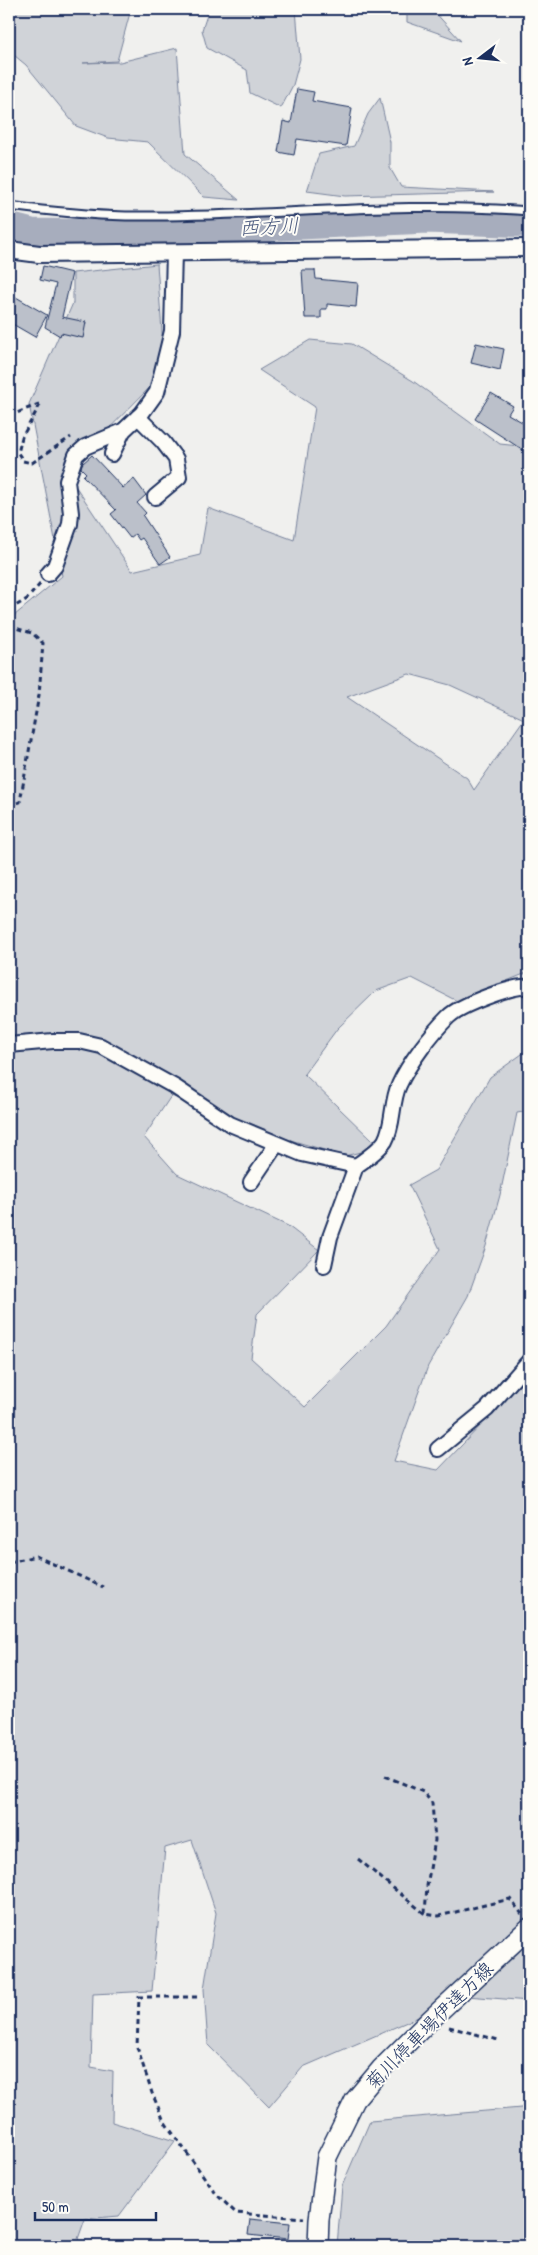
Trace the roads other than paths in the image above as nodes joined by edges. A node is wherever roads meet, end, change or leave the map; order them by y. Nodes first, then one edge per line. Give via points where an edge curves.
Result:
1 (9, 206) edge
2 (529, 211) edge
3 (529, 248) edge
4 (9, 250) edge
5 (174, 252) junction
6 (138, 417) junction
7 (122, 431) junction
8 (112, 454) dead end
9 (156, 497) dead end
10 (48, 574) road end
11 (529, 987) edge
12 (9, 1045) edge
13 (276, 1145) junction
14 (356, 1166) junction
15 (251, 1182) dead end
16 (324, 1266) dead end
17 (529, 1360) edge
18 (438, 1449) dead end
19 (527, 1923) edge
20 (318, 2246) edge

1 - 2 lane via 124,216 364,209 494,208
3 - 5 street
4 - 5 street via 39,254
5 - 6 street via 172,331 157,392
6 - 7 street
6 - 9 street via 176,458 179,477
7 - 8 street
7 - 10 street via 84,446 76,455 66,481 70,524 55,566
11 - 14 street via 500,991 449,1016 398,1086 385,1140
12 - 13 street via 79,1041 101,1046 174,1087 230,1124
13 - 14 street
13 - 15 street
14 - 16 street via 330,1237
17 - 18 street via 487,1409
19 - 20 main road, 菊川停車場伊達方線 via 381,2069 355,2100 327,2157

